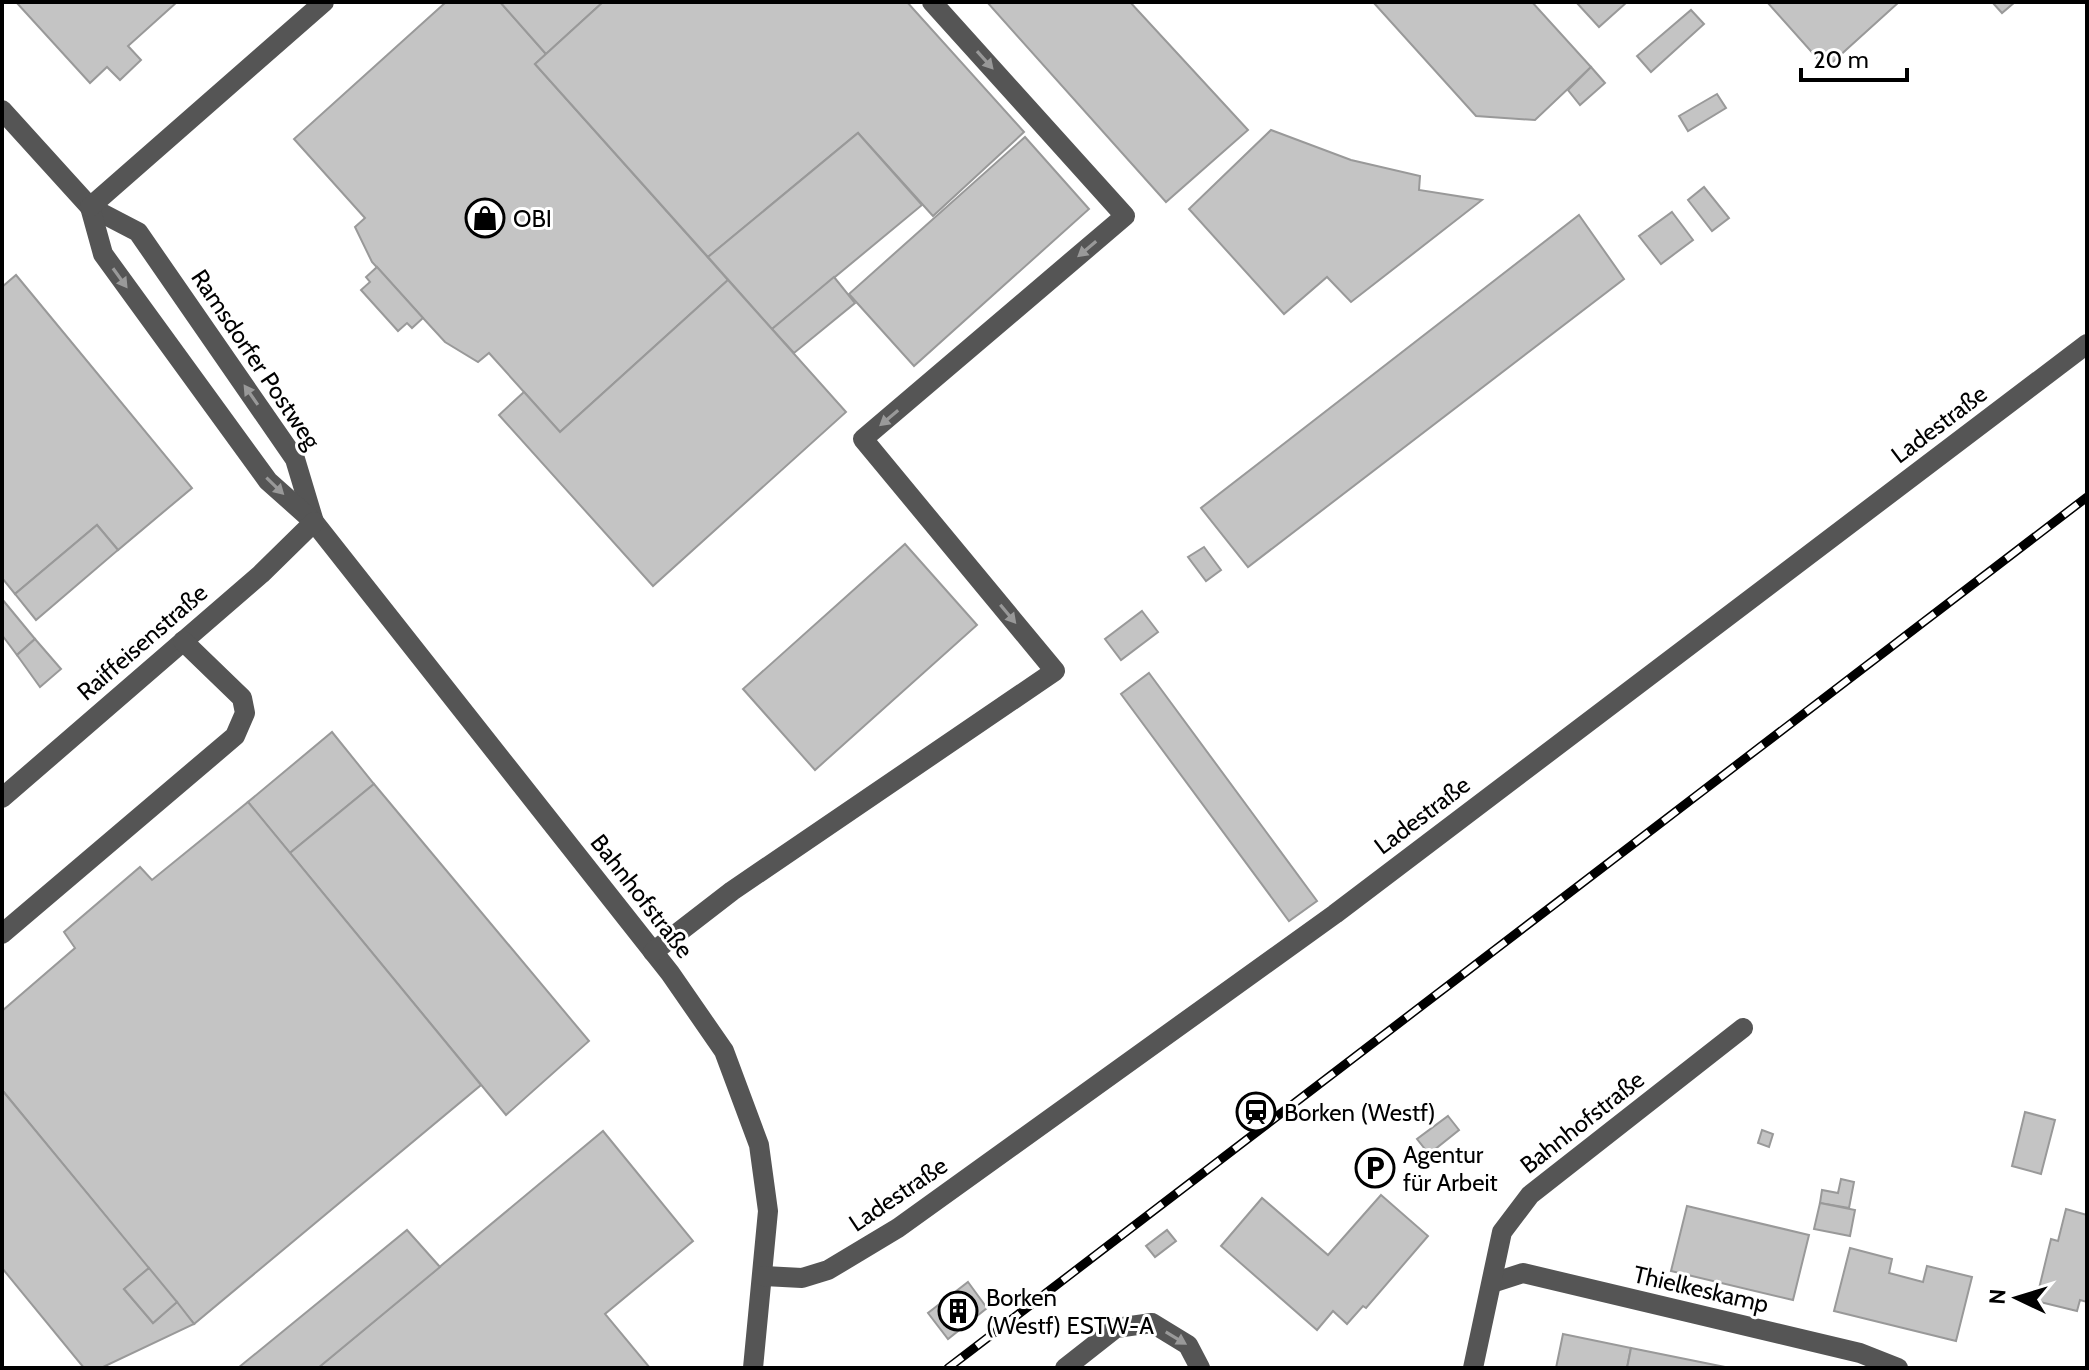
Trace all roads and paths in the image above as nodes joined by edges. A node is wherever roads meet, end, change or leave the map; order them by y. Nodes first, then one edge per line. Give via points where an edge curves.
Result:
1 (324, 2) edge
2 (932, 2) edge
3 (2, 110) edge
4 (90, 207) junction
5 (2087, 344) edge
6 (314, 522) junction
7 (183, 641) junction
8 (2, 798) edge
9 (2, 934) edge
10 (653, 952) junction
11 (1743, 1028) dead end
12 (764, 1276) junction
13 (1492, 1283) junction
14 (753, 1368) edge
15 (1065, 1368) edge
16 (1200, 1368) edge
17 (1473, 1368) edge
18 (1898, 1368) edge

1 - 4 street
2 -> 10 street via 1125,216 863,439 1055,671 732,891
3 - 4 street, Ramsdorfer Postweg
4 -> 6 street, Ramsdorfer Postweg via 103,254 268,481
6 -> 4 street, Ramsdorfer Postweg via 295,459 138,232
5 - 12 street, Ladestraße via 1346,905 898,1228 828,1270 802,1278
6 - 7 street, Raiffeisenstraße
6 - 10 street, Bahnhofstraße
7 - 8 street, Raiffeisenstraße
7 - 9 street via 242,698 245,713 235,736
10 - 12 street, Bahnhofstraße via 724,1051 759,1145 768,1211
11 - 13 street, Bahnhofstraße via 1530,1195 1502,1232
12 - 14 street, Bahnhofstraße
13 - 17 street, Bahnhofstraße
13 - 18 street, Thielkeskamp via 1523,1273 1860,1353
15 -> 16 street via 1116,1328 1152,1323 1188,1345

